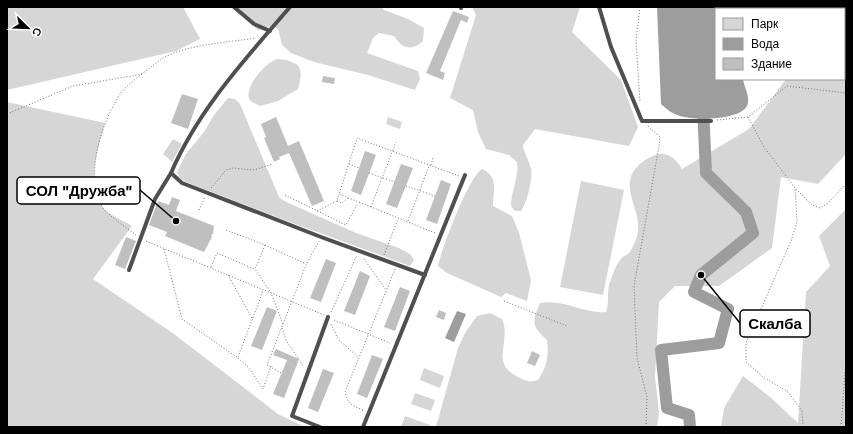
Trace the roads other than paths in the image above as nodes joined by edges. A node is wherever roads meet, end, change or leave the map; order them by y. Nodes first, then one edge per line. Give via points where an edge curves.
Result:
1 (234, 7) edge
2 (290, 7) edge
3 (599, 7) edge
4 (270, 31) junction
5 (711, 121) road end
6 (171, 173) junction
7 (465, 177) road end
8 (129, 270) dead end
9 (425, 275) junction
10 (328, 317) road end
11 (320, 427) edge
12 (363, 427) edge

1 - 4 lane via 254,24
2 - 4 lane
3 - 5 lane via 611,47 642,121
4 - 6 lane via 227,83 186,140
6 - 8 lane via 155,199
6 - 9 lane via 182,183
7 - 9 lane
9 - 12 lane
10 - 11 lane via 292,416

